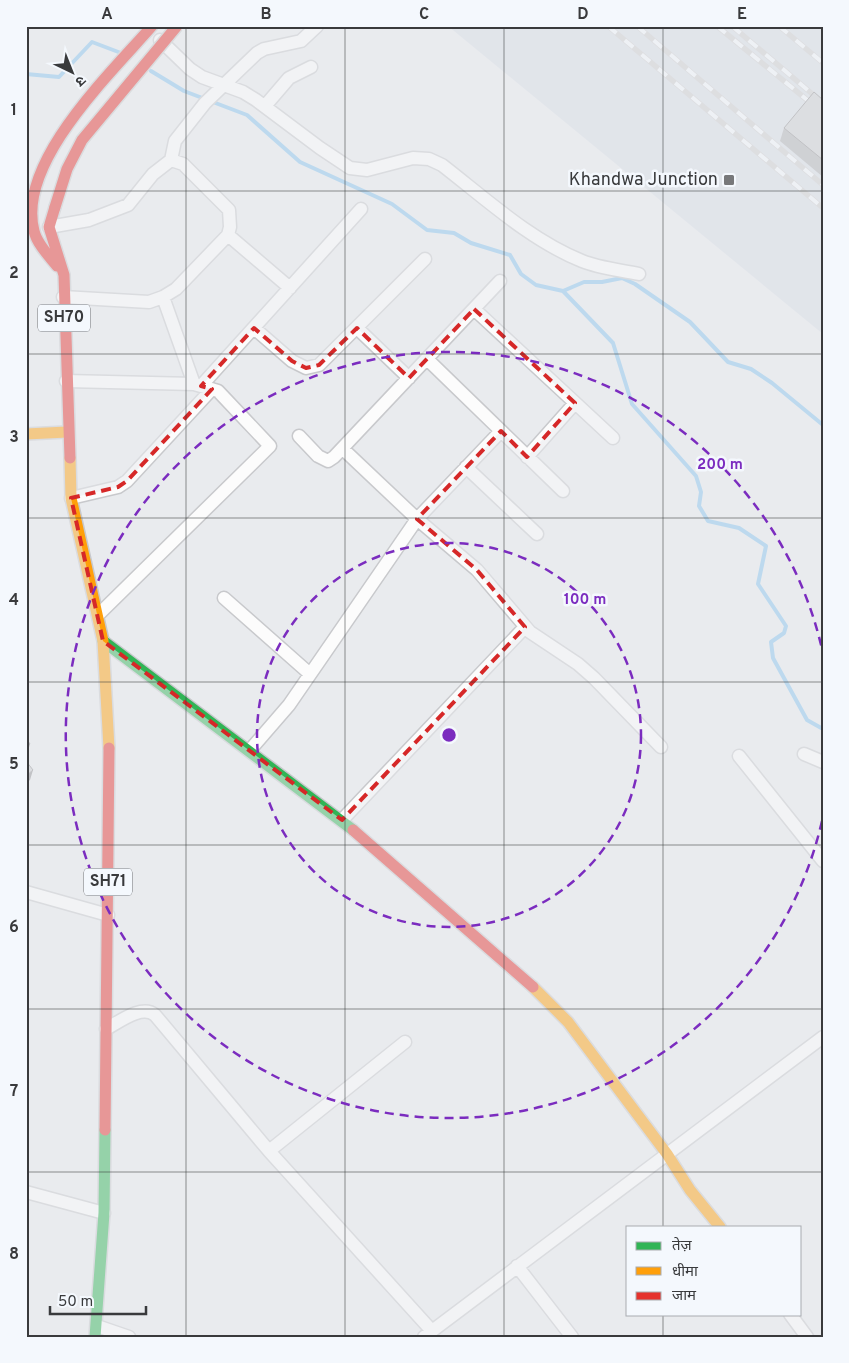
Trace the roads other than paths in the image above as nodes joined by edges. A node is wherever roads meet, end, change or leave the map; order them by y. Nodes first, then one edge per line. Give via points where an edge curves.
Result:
1 (177, 26) edge
2 (317, 26) edge
3 (150, 28) edge
4 (312, 67) dead end
5 (226, 85) junction
6 (264, 106) junction
7 (171, 160) junction
8 (361, 208) dead end
9 (50, 227) junction
10 (228, 235) junction
11 (424, 259) dead end
12 (639, 274) dead end
13 (64, 275) junction
14 (500, 281) dead end
15 (290, 288) junction
16 (64, 297) junction
17 (163, 297) junction
18 (474, 309) junction
19 (254, 328) junction
20 (357, 328) junction
21 (427, 359) junction
22 (409, 378) junction
23 (66, 381) junction
24 (202, 386) junction
25 (575, 403) junction
26 (501, 431) junction
27 (67, 432) junction
28 (26, 434) edge
29 (299, 436) dead end
30 (613, 438) dead end
31 (343, 449) junction
32 (527, 457) junction
33 (466, 467) junction
34 (563, 491) dead end
35 (71, 498) junction
36 (416, 519) junction
37 (537, 534) dead end
38 (224, 598) dead end
39 (98, 615) junction
40 (525, 627) junction
41 (103, 641) junction
42 (310, 674) junction
43 (661, 747) dead end
44 (250, 750) junction
45 (804, 754) dead end
46 (739, 756) dead end
47 (823, 762) edge
48 (342, 820) junction
49 (823, 861) edge
50 (26, 892) edge
51 (108, 915) junction
52 (106, 1029) junction
53 (823, 1037) edge
54 (405, 1042) dead end
55 (269, 1151) junction
56 (667, 1154) junction
57 (26, 1192) edge
58 (104, 1213) junction
59 (719, 1226) edge
60 (517, 1266) junction
61 (791, 1316) edge
62 (96, 1332) edge
63 (428, 1334) edge
64 (129, 1337) edge
65 (572, 1337) edge
66 (807, 1337) edge

1 - 9 main road, SH70, bridge via 82,140 67,169
2 - 5 street via 301,41 257,53
3 - 5 street via 190,70
3 - 13 main road via 88,101 46,158 36,180 32,217 34,231
4 - 6 street via 289,78
5 - 6 street
5 - 7 street via 206,103 175,141
6 - 12 street via 350,168 367,170 414,158 429,159 442,165 536,237 570,256
7 - 9 street via 153,174 128,206 89,220
7 - 10 street via 182,164 228,210
8 - 15 street
9 - 13 main road, SH70
10 - 15 street
10 - 17 street via 176,289
11 - 20 street
13 - 16 main road, SH70
14 - 18 street
15 - 19 street
16 - 17 street via 149,302
16 - 23 main road, SH70
17 - 24 street
18 - 21 street
18 - 25 street
19 - 20 street via 292,361 306,368 319,365
19 - 24 street
20 - 22 street
21 - 22 street
21 - 26 street
22 - 31 street
23 - 24 street
23 - 27 main road, SH70
24 - 35 street via 127,481 118,487
24 - 39 street via 218,391 270,446
25 - 30 street
25 - 32 street
26 - 32 street
26 - 33 street
27 - 28 main road
27 - 35 main road, SH71
29 - 31 street via 323,460 328,461
31 - 36 street
32 - 34 street
33 - 36 street
33 - 37 street
35 - 39 main road, SH71
36 - 40 street via 477,570
36 - 42 street
38 - 42 street
39 - 41 main road, SH71
40 - 43 street via 537,639 578,664 594,678
40 - 48 street
41 - 44 main road
41 - 51 main road, SH71 via 110,767
42 - 44 street via 289,705
44 - 48 main road
45 - 47 street
46 - 49 street
48 - 56 main road via 492,949 568,1022
50 - 51 street
51 - 52 main road, SH71
52 - 55 street via 141,1011 151,1011
52 - 58 main road, SH71
53 - 56 street
54 - 55 street
55 - 63 street
56 - 59 main road via 690,1190
56 - 60 street
57 - 58 street
58 - 62 main road, SH71
60 - 63 street
60 - 65 street
61 - 66 street
62 - 64 street

